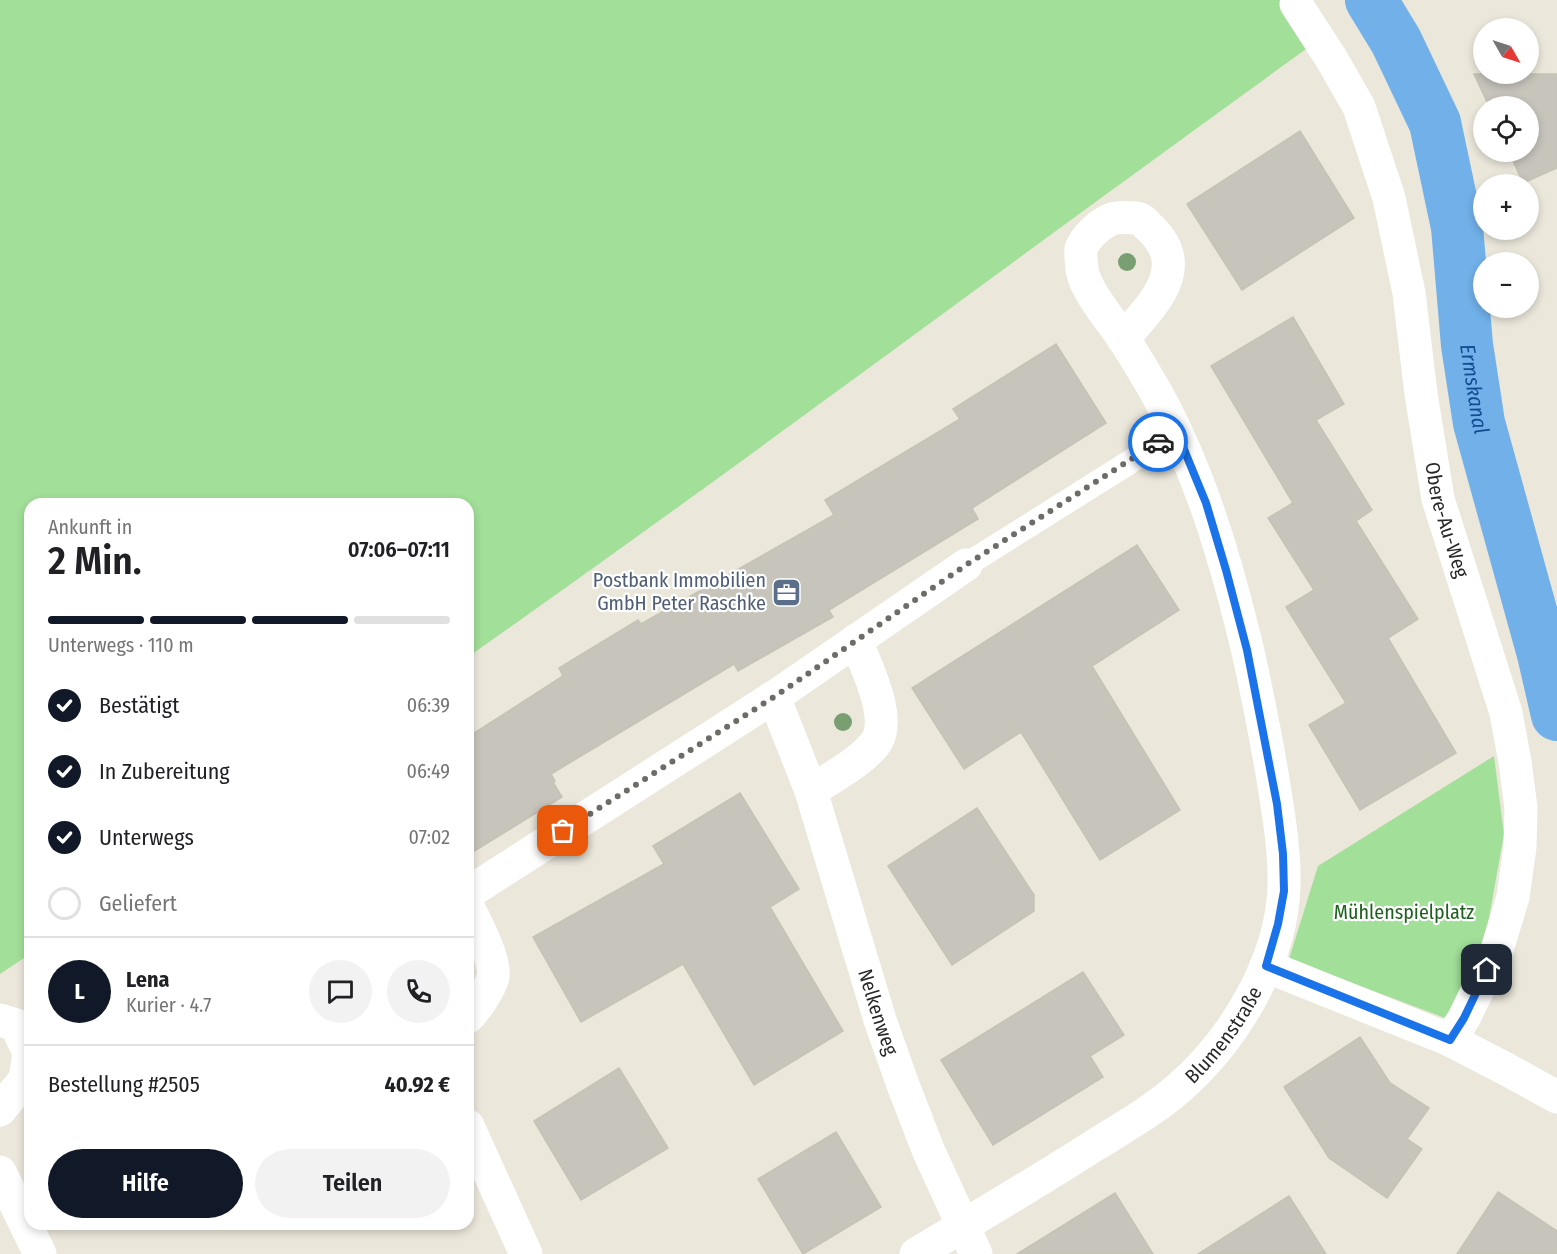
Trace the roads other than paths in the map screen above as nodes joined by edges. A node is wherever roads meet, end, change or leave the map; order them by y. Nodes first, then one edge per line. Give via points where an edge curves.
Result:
1 (1296, 4) dead end
2 (1123, 339) dead end
3 (1176, 430) junction
4 (966, 565) joint
5 (856, 640) junction
6 (774, 697) junction
7 (811, 791) junction
8 (474, 889) edge
9 (474, 919) edge
10 (1266, 966) junction
11 (474, 1012) edge
12 (0, 1020) edge
13 (1450, 1040) junction
14 (24, 1043) edge
15 (24, 1080) edge
16 (1557, 1097) edge
17 (0, 1110) edge
18 (474, 1139) edge
19 (13, 1178) edge
20 (24, 1209) edge
21 (31, 1230) edge
22 (970, 1240) edge
23 (40, 1254) edge
24 (526, 1254) edge
25 (916, 1254) edge

1 - 13 street, Obere-Au-Weg via 1359,107 1389,198 1409,293 1420,394 1438,499 1506,713 1515,762 1521,847 1513,897 1497,950
2 - 3 street, Blumenstraße
3 - 4 lane
3 - 10 street, Blumenstraße via 1206,503 1226,570 1250,661 1277,804 1284,891
4 - 5 street
5 - 6 street
5 - 7 street via 883,717 876,743
6 - 7 street, Nelkenweg
6 - 8 street
7 - 22 street, Nelkenweg via 896,1064 929,1152
9 - 11 street via 487,944 493,976
10 - 13 street
10 - 22 street, Blumenstraße via 1246,1009 1180,1087
12 - 14 street via 16,1026
13 - 16 street
15 - 17 street
18 - 24 street
19 - 20 street
21 - 23 street
22 - 25 street, Blumenstraße

